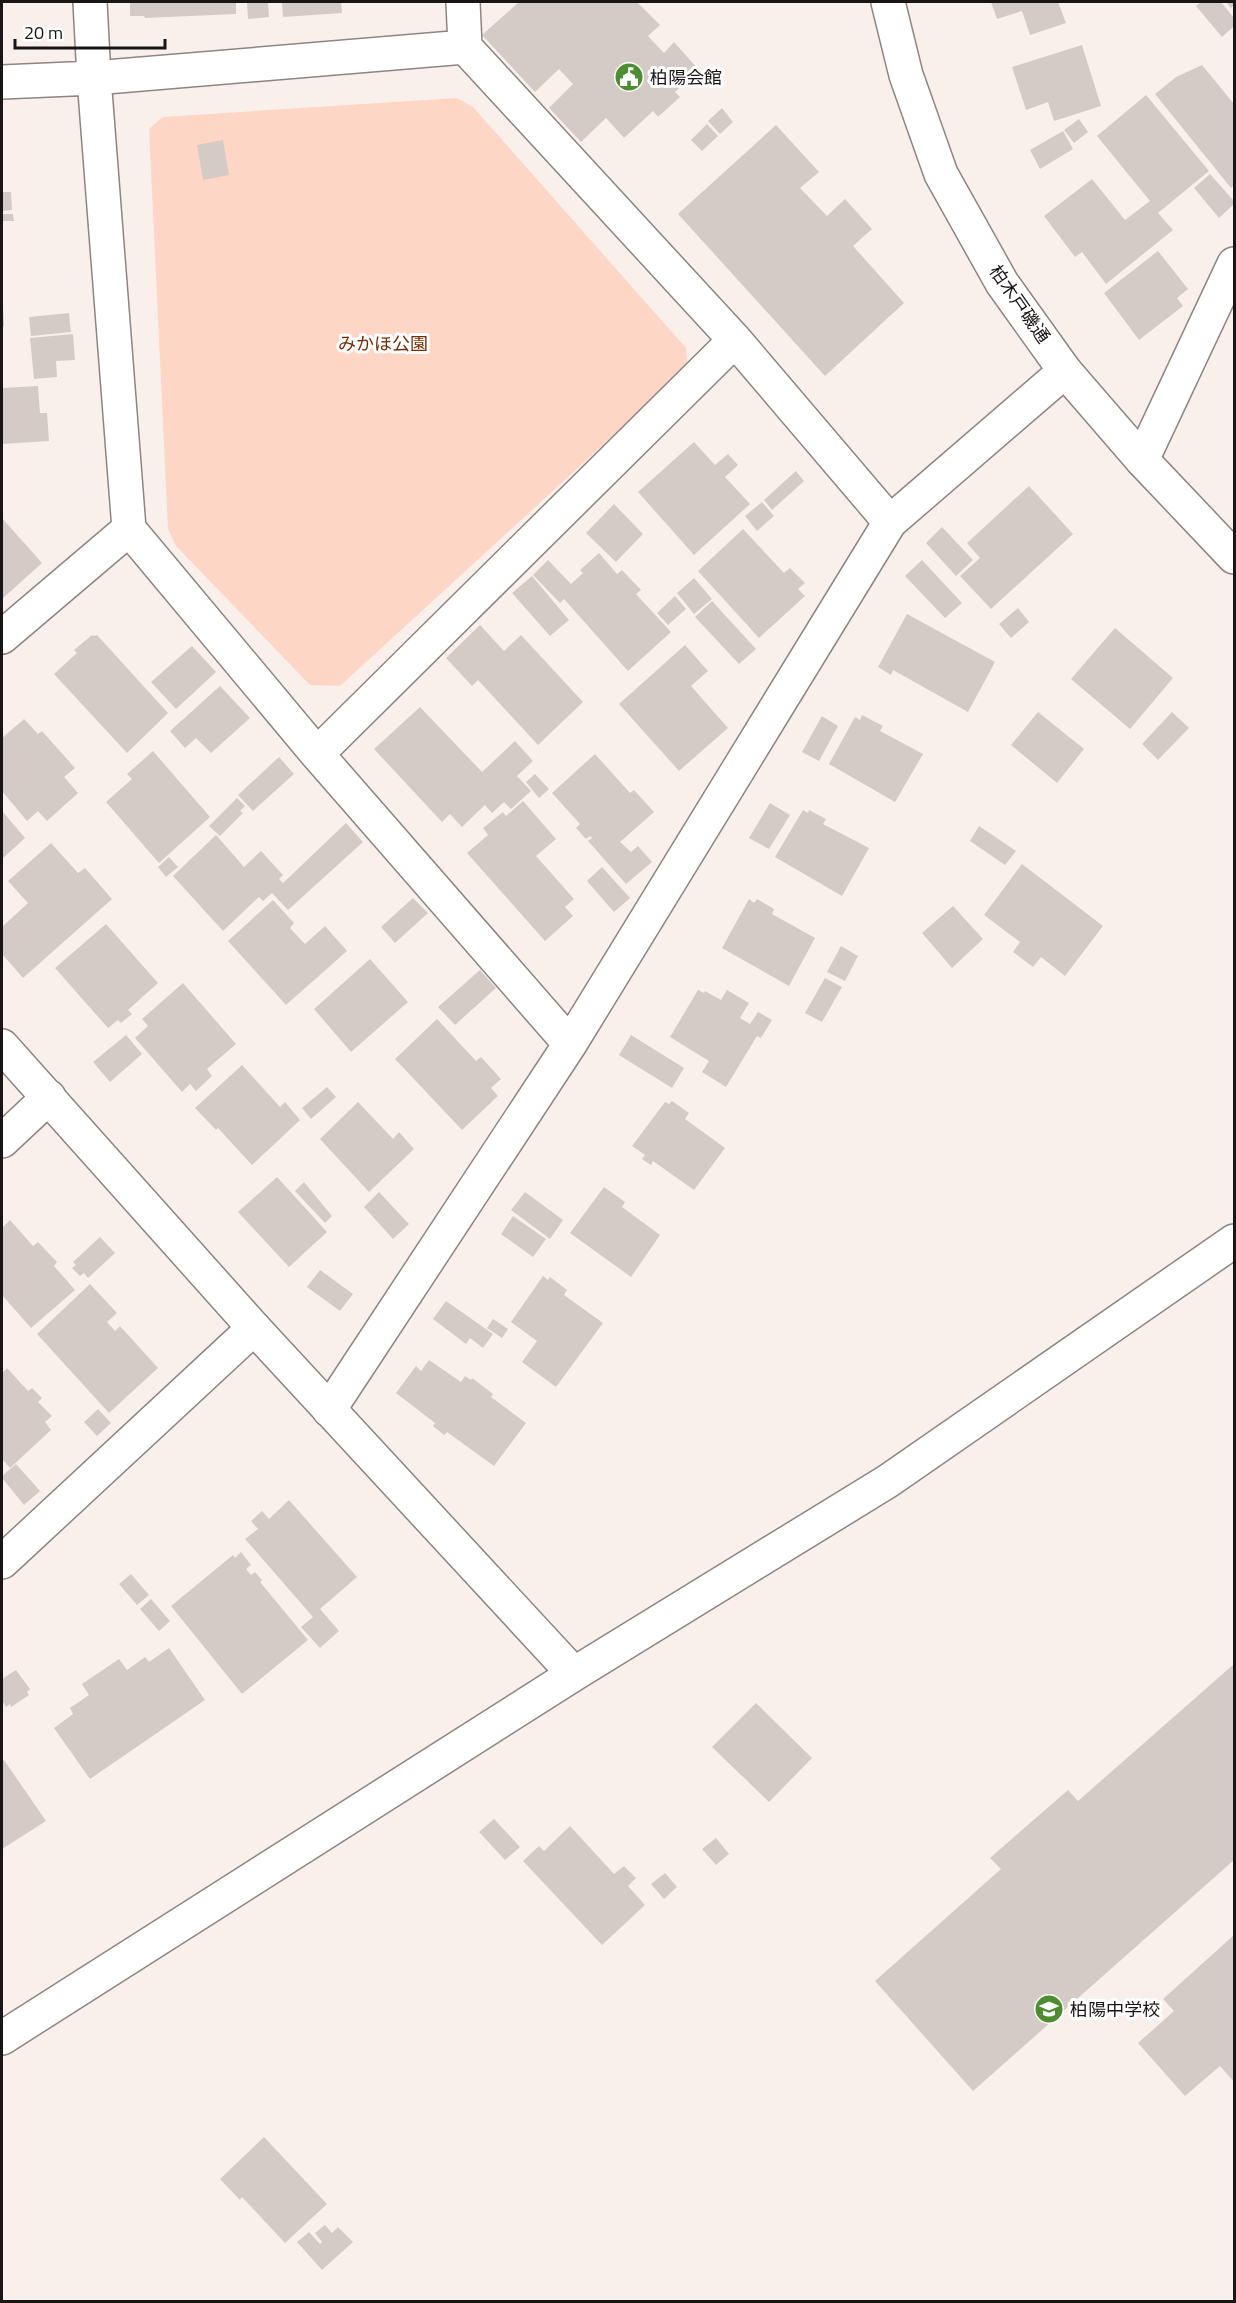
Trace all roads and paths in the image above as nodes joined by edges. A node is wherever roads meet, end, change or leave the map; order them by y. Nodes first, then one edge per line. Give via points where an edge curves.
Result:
1 (90, 2) edge
2 (464, 2) edge
3 (888, 2) edge
4 (465, 47) junction
5 (94, 78) junction
6 (2, 82) edge
7 (1234, 264) edge
8 (735, 340) junction
9 (1065, 371) junction
10 (1142, 460) junction
11 (890, 522) junction
12 (129, 529) junction
13 (1234, 557) edge
14 (2, 638) edge
15 (317, 754) junction
16 (570, 1044) junction
17 (2, 1046) edge
18 (49, 1097) junction
19 (2, 1141) edge
20 (1234, 1241) edge
21 (254, 1328) junction
22 (329, 1410) junction
23 (2, 1562) edge
24 (574, 1674) junction
25 (2, 2038) edge

1 - 5 street
2 - 4 street
3 - 9 street, 柏木戸磯通 via 906,75 941,174 1002,283
4 - 5 street
4 - 8 street
5 - 6 street
5 - 12 street
7 - 10 street
8 - 11 street
8 - 15 street
9 - 10 street, 柏木戸磯通
9 - 11 street
10 - 13 street, 柏木戸磯通
11 - 16 street
12 - 14 street
12 - 15 street
15 - 16 street
16 - 22 street
17 - 18 street
18 - 19 street
18 - 21 street
20 - 24 street via 888,1481
21 - 22 street
21 - 23 street
22 - 24 street
24 - 25 street

